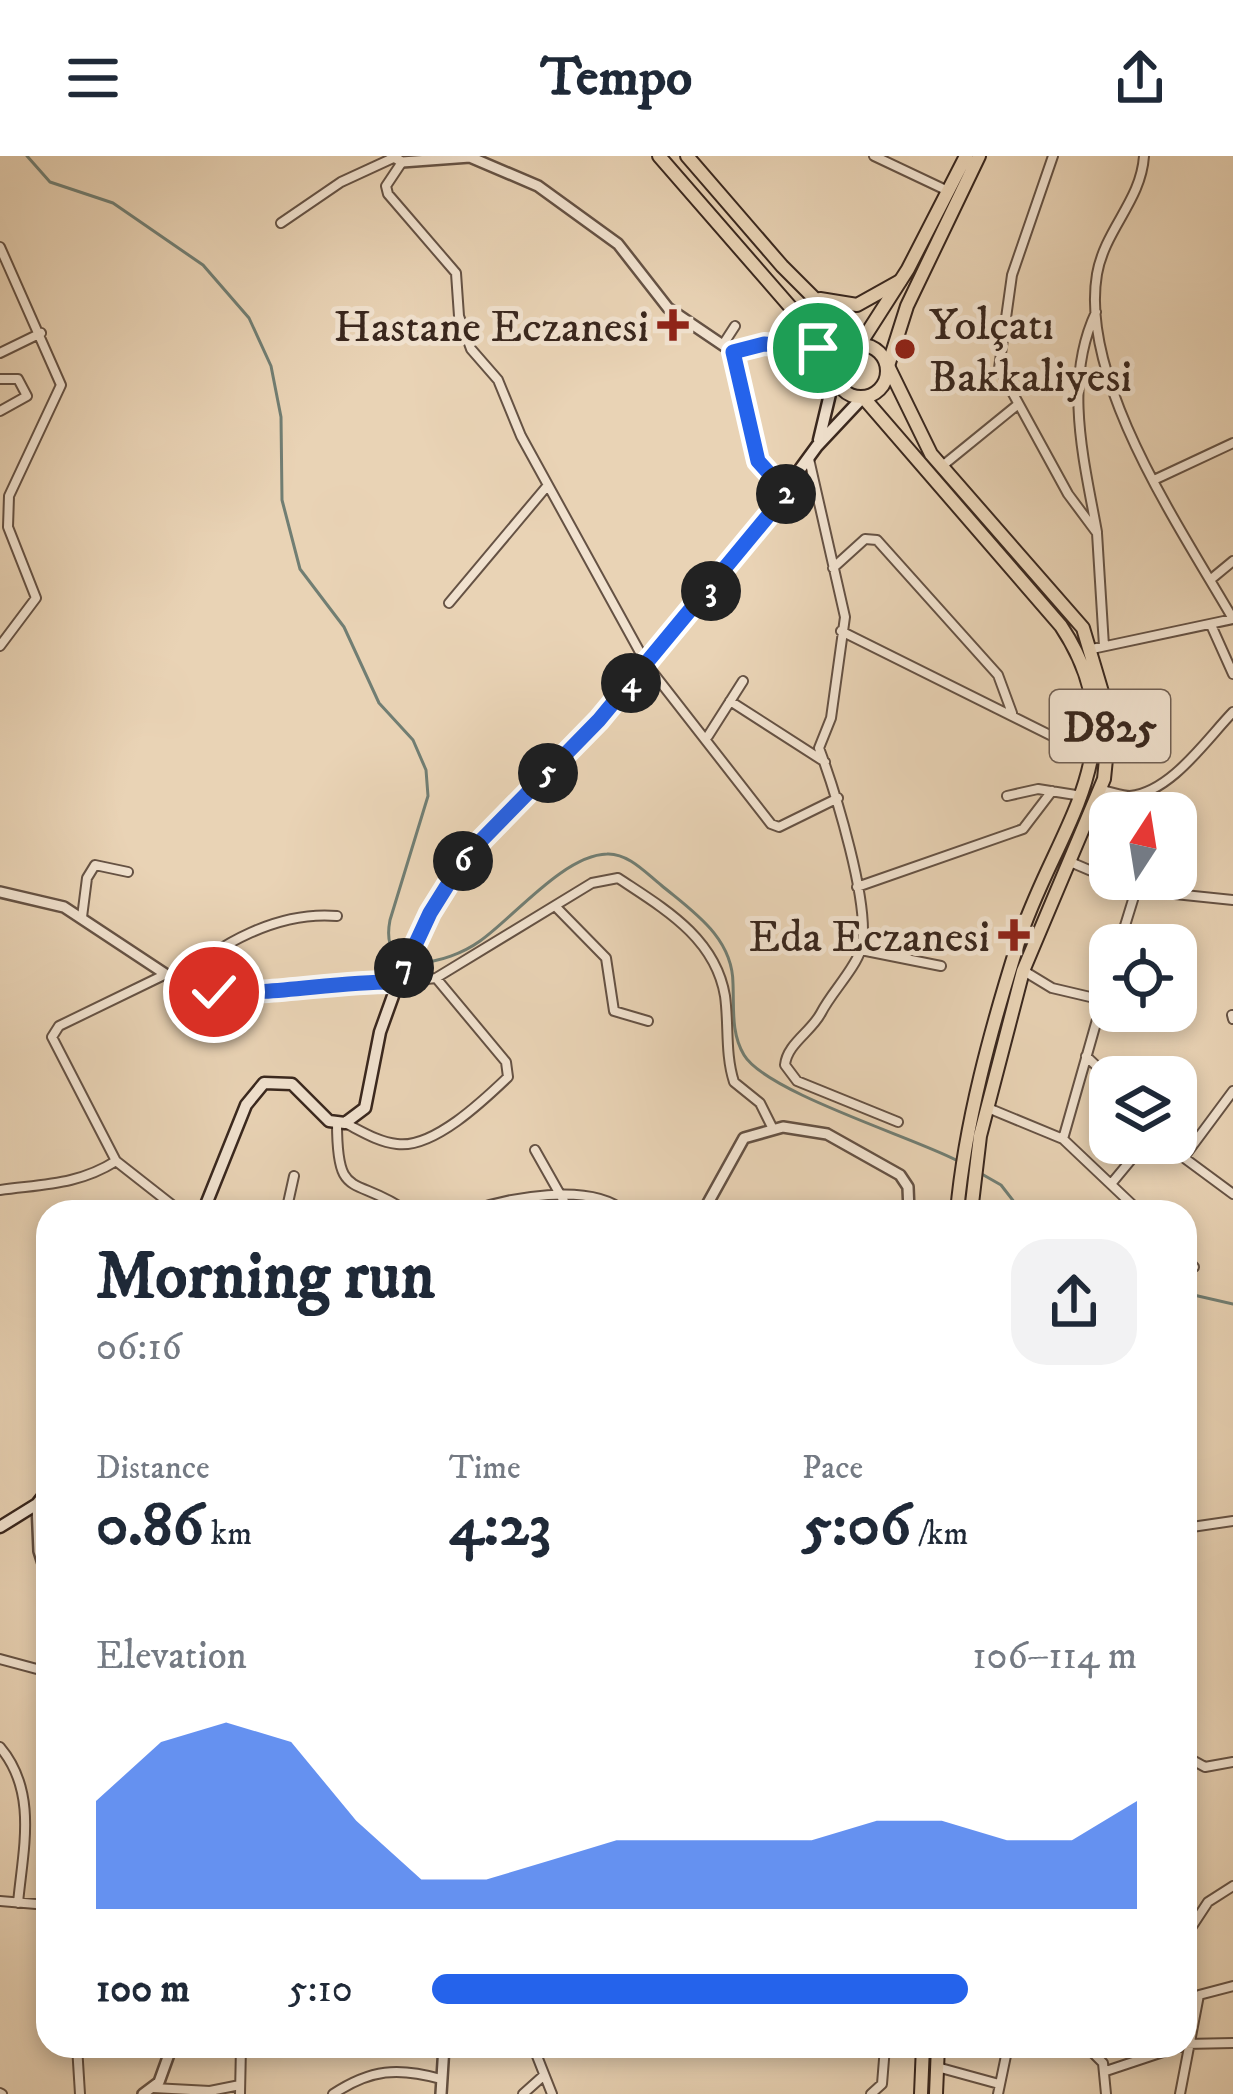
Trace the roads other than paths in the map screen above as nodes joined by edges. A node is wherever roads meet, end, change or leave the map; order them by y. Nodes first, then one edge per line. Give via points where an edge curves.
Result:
1 (659, 156) edge
2 (687, 156) edge
3 (874, 156) edge
4 (966, 156) edge
5 (980, 156) edge
6 (1053, 156) edge
7 (1144, 156) edge
8 (396, 159) edge
9 (950, 192) junction
10 (281, 223) dead end
11 (0, 247) edge
12 (900, 281) junction
13 (811, 295) junction
14 (1097, 310) junction
15 (735, 326) dead end
16 (41, 333) junction
17 (860, 344) junction
18 (728, 348) junction
19 (818, 348) junction
20 (0, 353) edge
21 (888, 366) junction
22 (835, 374) junction
23 (0, 379) edge
24 (863, 397) junction
25 (1016, 406) junction
26 (0, 411) edge
27 (1233, 443) edge
28 (817, 446) junction
29 (809, 459) junction
30 (940, 467) junction
31 (1156, 478) junction
32 (548, 485) junction
33 (787, 493) junction
34 (1097, 533) junction
35 (1233, 561) edge
36 (833, 568) junction
37 (1210, 580) junction
38 (449, 603) dead end
39 (1211, 625) junction
40 (842, 631) junction
41 (0, 646) edge
42 (1098, 647) junction
43 (647, 665) junction
44 (1233, 674) edge
45 (743, 681) dead end
46 (730, 700) junction
47 (1233, 712) edge
48 (1012, 714) junction
49 (708, 736) junction
50 (1094, 756) junction
51 (826, 763) junction
52 (1100, 790) junction
53 (1052, 791) junction
54 (1006, 796) dead end
55 (1084, 796) junction
56 (838, 798) junction
57 (1067, 853) junction
58 (1089, 865) edge
59 (128, 872) dead end
60 (856, 886) junction
61 (0, 892) edge
62 (1197, 896) edge
63 (1233, 900) edge
64 (557, 908) junction
65 (337, 916) dead end
66 (82, 917) junction
67 (861, 950) junction
68 (941, 966) dead end
69 (1023, 970) junction
70 (162, 976) junction
71 (400, 977) junction
72 (436, 978) junction
73 (176, 984) junction
74 (1089, 997) edge
75 (648, 1021) dead end
76 (1093, 1032) edge
77 (1086, 1056) junction
78 (1089, 1059) edge
79 (1233, 1091) edge
80 (988, 1108) junction
81 (898, 1122) dead end
82 (341, 1123) junction
83 (772, 1129) junction
84 (975, 1135) junction
85 (1063, 1139) junction
86 (1197, 1139) edge
87 (535, 1150) dead end
88 (116, 1162) junction
89 (1128, 1164) edge
90 (1193, 1164) edge
91 (295, 1176) dead end
92 (968, 1178) junction
93 (1111, 1184) junction
94 (0, 1190) edge
95 (1233, 1194) edge
96 (565, 1196) junction
97 (165, 1200) edge
98 (208, 1200) edge
99 (289, 1200) edge
100 (386, 1200) edge
101 (540, 1200) edge
102 (566, 1200) edge
103 (600, 1200) edge
104 (709, 1200) edge
105 (908, 1200) edge
106 (961, 1200) edge
107 (969, 1200) edge
108 (1128, 1200) edge
109 (36, 1504) edge
110 (1233, 1520) edge
111 (1, 1522) edge
112 (1197, 1528) edge
113 (0, 1659) edge
114 (36, 1669) edge
115 (0, 1747) edge
116 (1233, 1762) edge
117 (1197, 1763) edge
118 (1233, 1886) edge
119 (0, 1901) edge
120 (18, 1903) junction
121 (36, 1904) edge
122 (1197, 1919) edge
123 (1233, 1985) edge
124 (1197, 1999) edge
125 (1233, 2043) edge
126 (1197, 2044) edge
127 (78, 2058) edge
128 (166, 2058) edge
129 (241, 2058) edge
130 (443, 2058) edge
131 (537, 2058) edge
132 (883, 2058) edge
133 (923, 2058) edge
134 (937, 2058) edge
135 (1005, 2058) edge
136 (1096, 2058) edge
137 (1145, 2058) edge
138 (1183, 2058) edge
139 (937, 2067) junction
140 (1106, 2071) junction
141 (542, 2077) junction
142 (441, 2078) junction
143 (998, 2089) edge
144 (240, 2090) edge
145 (148, 2091) edge
146 (80, 2094) edge
147 (333, 2094) edge
148 (441, 2094) edge
149 (523, 2094) edge
150 (552, 2094) edge
151 (871, 2094) edge
152 (921, 2094) edge
153 (936, 2094) edge
154 (1106, 2094) edge
155 (1180, 2094) edge

1 - 19 main road
2 - 13 main road
3 - 9 street
4 - 9 main road
5 - 21 main road via 907,305
6 - 25 street via 1012,275 999,360
7 - 14 street via 1139,190 1103,250
8 - 10 street via 341,182
8 - 18 street via 470,157 538,186 618,244 668,308
8 - 32 street via 388,194 456,273 471,350 498,380
9 - 12 main road
11 - 16 street
12 - 13 main road via 852,306
12 - 17 main road
13 - 17 main road
14 - 31 street via 1111,393
14 - 34 street via 1083,341 1078,443
15 - 18 street
16 - 20 street
16 - 41 street via 61,385 12,487 8,518 36,598
17 - 21 main road via 881,352
17 - 22 main road via 844,350
18 - 19 street
18 - 33 street via 758,461
19 - 22 main road
21 - 24 main road via 885,383
21 - 30 main road, D825
22 - 24 main road via 847,393
22 - 28 main road
23 - 26 street via 18,379 27,396
24 - 28 main road
24 - 50 main road, D825 via 1069,637 1091,698
25 - 30 street
25 - 34 street
27 - 31 street
28 - 29 main road
29 - 33 main road
29 - 36 street
30 - 42 main road, D825
31 - 37 street
32 - 38 street
32 - 43 street
33 - 43 main road
34 - 42 street
35 - 37 street
36 - 40 street
36 - 48 street via 865,538 877,540 998,675
37 - 39 street via 1233,619
39 - 42 street
39 - 44 street
40 - 48 street
40 - 51 street via 819,748
42 - 52 main road, D825 via 1110,719
43 - 49 street
43 - 71 main road via 474,847
45 - 46 street
46 - 49 street
46 - 51 street
47 - 52 street via 1159,783 1131,796
48 - 50 street
49 - 56 street via 774,826
50 - 55 main road, D825
51 - 56 street
52 - 57 main road, D825
53 - 54 street
53 - 55 street
53 - 60 street via 1023,829
55 - 57 main road, D825
56 - 60 street
57 - 58 street
57 - 69 main road, D825
57 - 84 main road, D825 via 1019,940
59 - 66 street via 95,865
60 - 67 street
61 - 66 street via 47,900
62 - 63 street
64 - 72 street
64 - 75 street via 606,958 614,1011
64 - 83 street via 613,877 674,914 718,974 734,1082 760,1103
65 - 73 street via 269,926 212,952
66 - 70 street
67 - 68 street
67 - 81 street via 811,1032 790,1049 786,1072
69 - 74 street
69 - 80 main road, D825
70 - 73 street
70 - 88 street via 52,1036
71 - 72 street
71 - 73 street via 258,993
71 - 82 main road via 370,1098
72 - 82 street via 506,1062 508,1077 418,1141 401,1145
76 - 77 street
77 - 78 street
77 - 85 street
79 - 86 street
80 - 84 main road, D825
80 - 85 street
82 - 98 main road via 315,1112 292,1084 264,1083 246,1106
82 - 100 street via 337,1163 344,1177
83 - 104 street via 739,1143
83 - 105 street via 815,1130 890,1168 905,1180
84 - 92 main road, D825
85 - 93 street
87 - 96 street
88 - 94 street via 68,1186 43,1181
88 - 97 street
89 - 93 street
90 - 95 street
91 - 99 street
92 - 106 main road, D825
92 - 107 main road
93 - 108 street
96 - 101 street
96 - 102 street
96 - 103 street
109 - 111 main road
110 - 112 street
113 - 114 street
115 - 120 street via 19,1778 28,1817
116 - 117 street
118 - 122 street
119 - 120 street
120 - 121 street
123 - 124 street
125 - 126 street
127 - 146 street
128 - 145 street
129 - 144 street
130 - 142 street
131 - 141 street
132 - 151 street via 882,2084
133 - 152 main road
134 - 139 main road
135 - 143 street
136 - 140 street
137 - 140 street
138 - 155 street
139 - 143 street
139 - 153 main road
140 - 154 street
141 - 149 street
141 - 150 street
142 - 147 street via 392,2069
142 - 148 street
144 - 145 street

